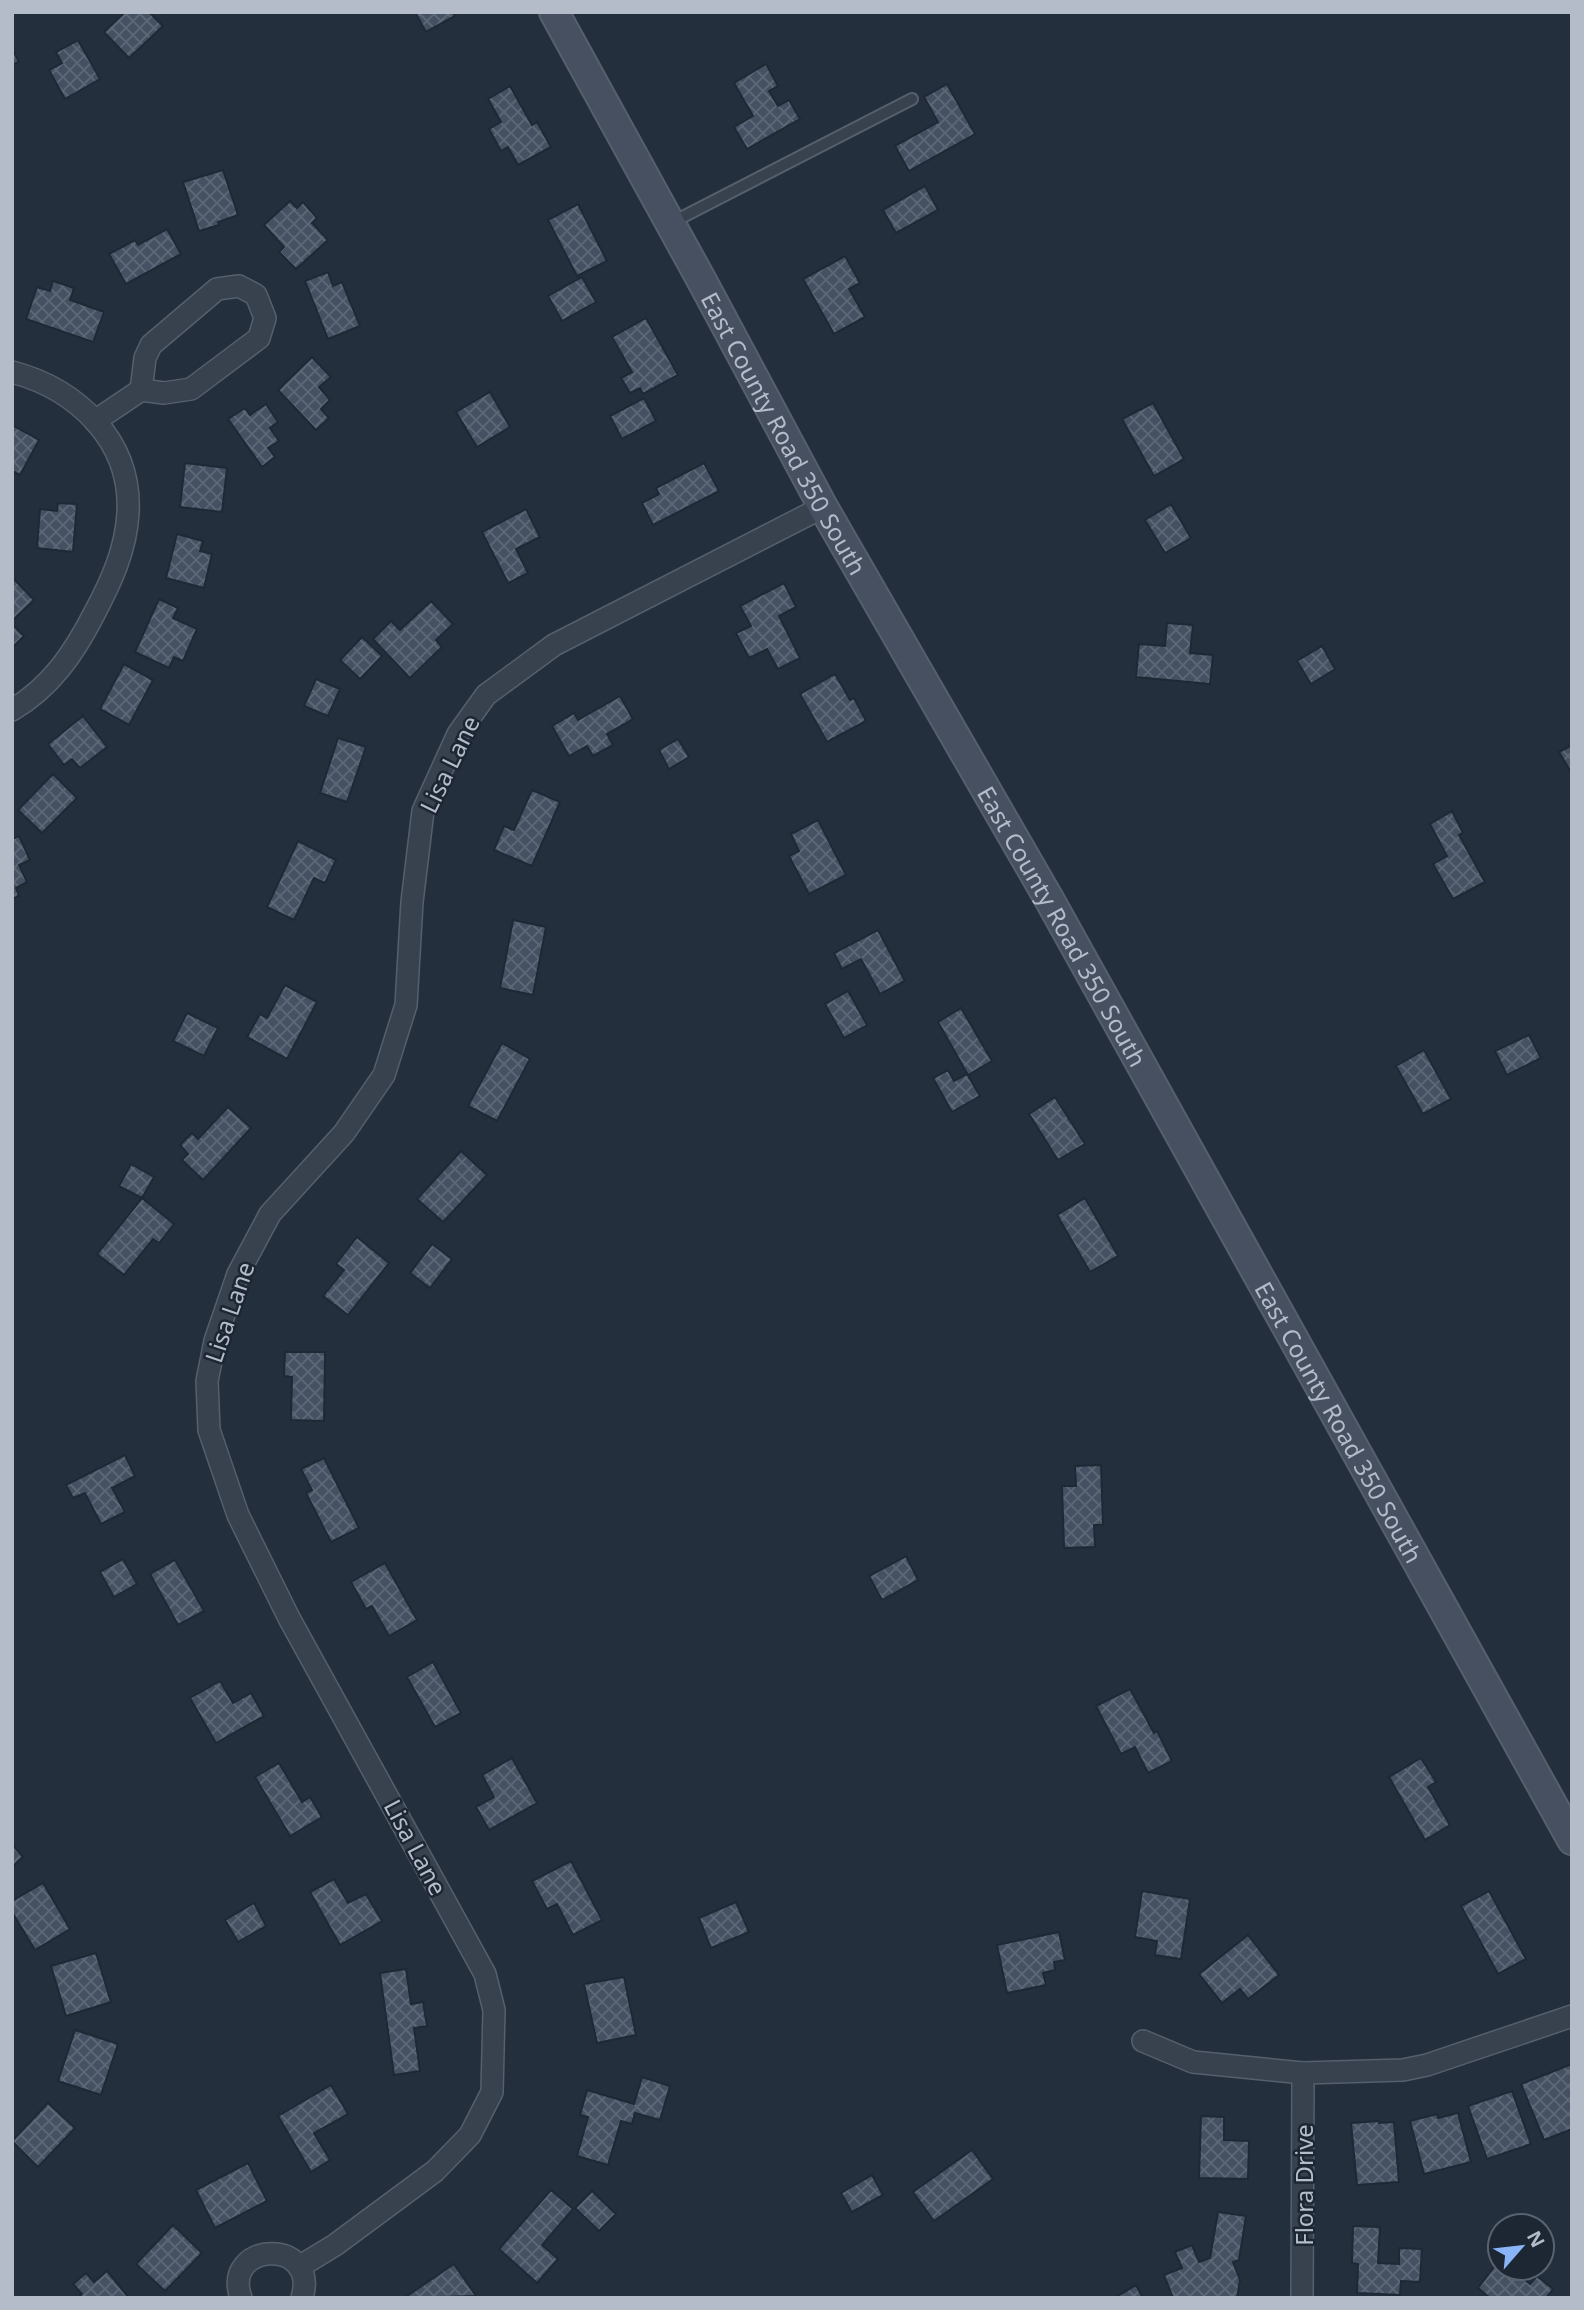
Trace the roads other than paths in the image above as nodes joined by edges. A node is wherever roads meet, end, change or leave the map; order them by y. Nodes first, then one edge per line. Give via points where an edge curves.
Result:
1 (554, 12) edge
2 (912, 99) dead end
3 (671, 223) junction
4 (12, 372) edge
5 (141, 390) junction
6 (95, 421) junction
7 (823, 507) junction
8 (12, 710) edge
9 (1572, 1840) edge
10 (1572, 2016) edge
11 (1143, 2041) dead end
12 (1303, 2073) junction
13 (299, 2267) junction
14 (241, 2298) edge
15 (302, 2298) edge
16 (1303, 2298) edge

1 - 3 street, East County Road 350 South
2 - 3 lane
3 - 7 street, East County Road 350 South
4 - 6 street via 46,383 74,400
5 - 5 street via 151,345 217,289 239,286 256,295 265,318 259,338 191,389
5 - 6 street
6 - 8 street via 117,456 126,483 124,542 112,581 76,649 56,675
7 - 9 street, East County Road 350 South via 1055,909
7 - 13 street, Lisa Lane via 554,645 486,695 458,734 423,811 411,902 406,1004 384,1075 344,1133 270,1214 238,1274 215,1341 207,1381 209,1430 238,1515 289,1618 485,1974 494,2010 492,2092 470,2135 435,2171
10 - 12 street via 1404,2070
11 - 12 street via 1193,2062
12 - 16 street, Flora Drive
13 - 14 street via 286,2256 262,2253 242,2271 238,2282
13 - 15 street

